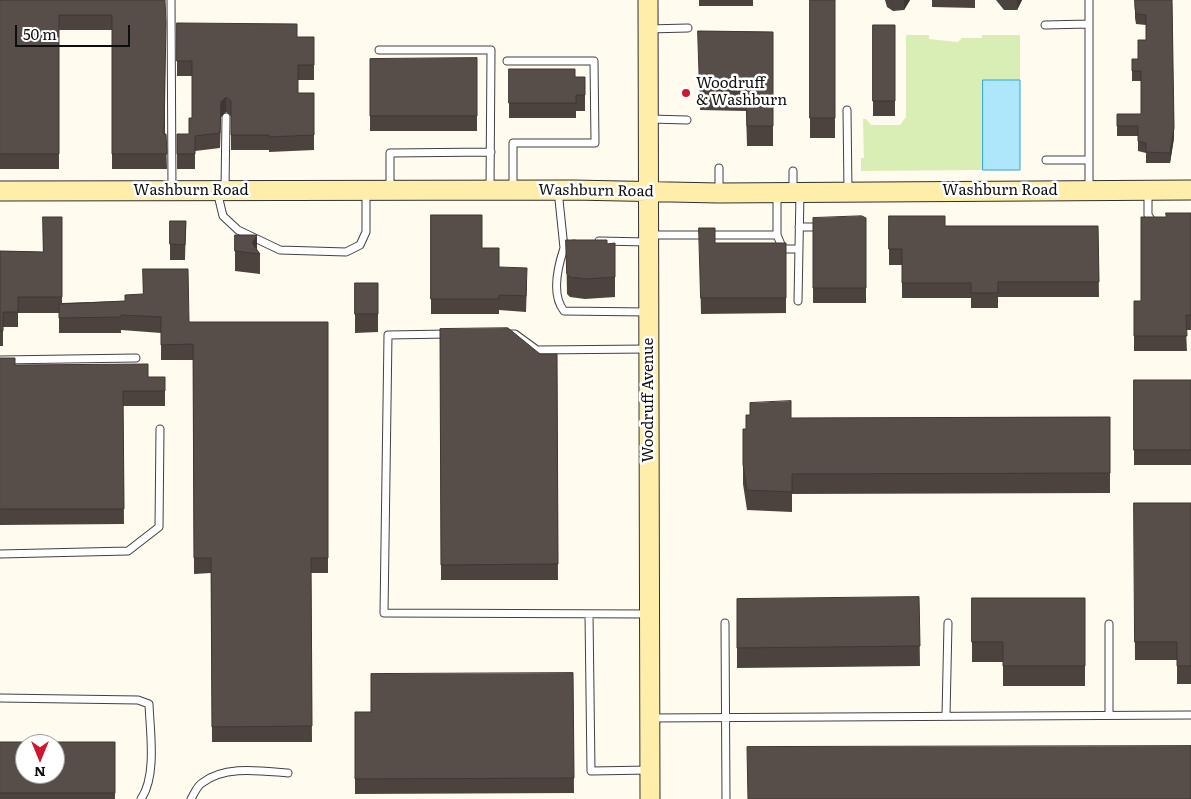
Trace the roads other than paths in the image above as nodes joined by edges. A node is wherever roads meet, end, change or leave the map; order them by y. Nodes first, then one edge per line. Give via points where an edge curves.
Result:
1 (171, 0) edge
2 (648, 0) edge
3 (1089, 0) edge
4 (1089, 24) junction
5 (1045, 25) dead end
6 (688, 28) dead end
7 (648, 29) junction
8 (379, 50) dead end
9 (506, 61) dead end
10 (848, 110) dead end
11 (226, 117) dead end
12 (648, 120) junction
13 (687, 120) dead end
14 (491, 152) junction
15 (1046, 160) dead end
16 (1089, 160) junction
17 (719, 168) dead end
18 (793, 170) dead end
19 (172, 190) junction
20 (221, 190) junction
21 (366, 190) junction
22 (390, 190) junction
23 (490, 190) junction
24 (513, 190) junction
25 (558, 190) junction
26 (1148, 190) junction
27 (1191, 190) edge
28 (0, 191) edge
29 (648, 191) junction
30 (1089, 191) junction
31 (719, 192) junction
32 (790, 192) junction
33 (848, 192) junction
34 (1156, 225) edge
35 (799, 227) junction
36 (826, 227) edge
37 (777, 235) junction
38 (648, 239) junction
39 (581, 241) edge
40 (589, 241) edge
41 (564, 248) junction
42 (799, 249) junction
43 (798, 301) dead end
44 (649, 312) junction
45 (456, 334) edge
46 (496, 334) edge
47 (649, 349) junction
48 (136, 358) dead end
49 (0, 360) edge
50 (160, 429) dead end
51 (0, 554) edge
52 (589, 614) junction
53 (650, 614) junction
54 (948, 623) dead end
55 (726, 624) dead end
56 (1109, 624) dead end
57 (0, 698) edge
58 (1191, 715) edge
59 (946, 716) junction
60 (1109, 716) junction
61 (725, 717) junction
62 (650, 718) junction
63 (650, 770) junction
64 (288, 773) dead end
65 (141, 799) edge
66 (191, 799) edge
67 (650, 799) edge
68 (726, 799) edge

1 - 19 lane
2 - 7 street, Woodruff Avenue
3 - 4 lane
4 - 5 lane
4 - 16 lane
6 - 7 lane
7 - 12 street, Woodruff Avenue
8 - 14 lane via 490,50
9 - 24 lane via 594,61 595,143 513,143
10 - 33 lane
11 - 20 lane
12 - 13 lane
12 - 29 street, Woodruff Avenue
14 - 22 lane via 390,153
14 - 23 lane
15 - 16 lane
16 - 30 lane
17 - 31 lane
18 - 32 lane
19 - 20 street, Washburn Road
19 - 28 street, Washburn Road
20 - 21 street, Washburn Road
20 - 21 lane via 223,216 238,230 280,250 346,252 360,245 366,232
21 - 22 street, Washburn Road
22 - 23 street, Washburn Road
23 - 24 street, Washburn Road
24 - 25 street, Washburn Road
25 - 29 street, Washburn Road
25 - 41 lane
26 - 27 street, Washburn Road
26 - 30 street, Washburn Road
26 - 34 lane via 1149,219
29 - 31 street, Washburn Road
29 - 38 street, Woodruff Avenue
30 - 33 street, Washburn Road
31 - 32 street, Washburn Road
32 - 33 street, Washburn Road
32 - 35 lane
32 - 37 lane
35 - 36 lane
35 - 42 lane
37 - 38 lane
37 - 42 lane via 783,249
38 - 40 lane
38 - 44 street, Woodruff Avenue
39 - 41 lane
41 - 44 lane via 557,288 558,304 564,311
42 - 43 lane
44 - 47 street, Woodruff Avenue
45 - 52 lane via 388,335 384,613
46 - 47 lane via 516,334 537,350
47 - 53 street, Woodruff Avenue
48 - 49 lane
50 - 51 lane via 159,527 128,552
52 - 53 lane
52 - 63 lane via 591,771
53 - 62 street, Woodruff Avenue
54 - 59 lane
55 - 61 lane
56 - 60 lane
57 - 65 lane via 138,700 148,704 151,752 147,791
58 - 60 lane
59 - 60 lane
59 - 61 lane
61 - 62 lane
61 - 68 lane
62 - 63 street, Woodruff Avenue
63 - 67 street, Woodruff Avenue
64 - 66 lane via 248,771 216,775 200,783

